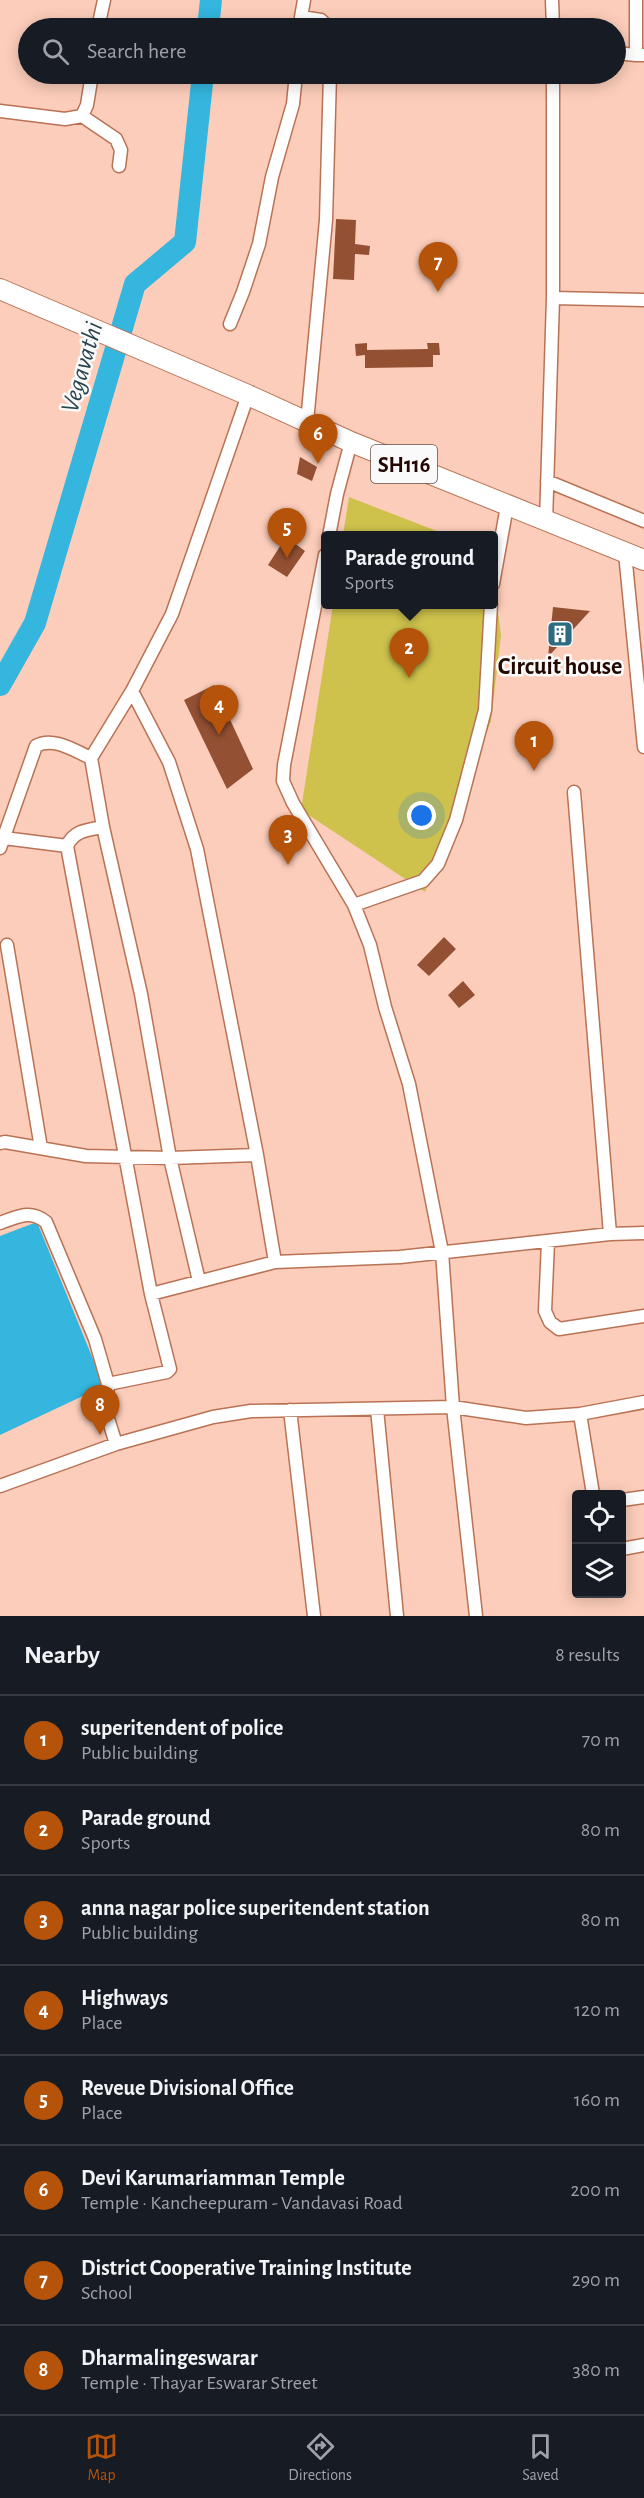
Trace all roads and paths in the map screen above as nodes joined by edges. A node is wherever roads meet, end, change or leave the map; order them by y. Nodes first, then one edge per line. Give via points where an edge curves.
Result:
1 (104, 0) edge
2 (304, 0) edge
3 (552, 0) edge
4 (636, 0) edge
5 (100, 18) edge
6 (302, 18) edge
7 (553, 18) edge
8 (640, 55) edge
9 (90, 84) edge
10 (295, 84) edge
11 (330, 84) edge
12 (553, 84) edge
13 (0, 111) edge
14 (82, 116) junction
15 (119, 166) dead end
16 (0, 289) edge
17 (553, 298) junction
18 (644, 300) edge
19 (230, 324) dead end
20 (248, 395) junction
21 (307, 422) junction
22 (351, 442) junction
23 (547, 481) junction
24 (507, 506) junction
25 (644, 521) edge
26 (546, 522) junction
27 (330, 531) edge
28 (625, 553) junction
29 (498, 556) edge
30 (644, 560) edge
31 (321, 577) edge
32 (491, 609) edge
33 (132, 691) junction
34 (644, 747) edge
35 (92, 758) junction
36 (574, 792) dead end
37 (103, 827) junction
38 (2, 843) edge
39 (68, 846) junction
40 (354, 905) junction
41 (7, 945) dead end
42 (0, 1143) edge
43 (41, 1148) junction
44 (257, 1155) junction
45 (127, 1157) junction
46 (170, 1158) junction
47 (0, 1223) edge
48 (644, 1233) edge
49 (610, 1234) junction
50 (548, 1242) junction
51 (442, 1252) junction
52 (275, 1262) junction
53 (199, 1281) junction
54 (152, 1294) junction
55 (644, 1316) edge
56 (108, 1384) junction
57 (644, 1402) edge
58 (453, 1407) junction
59 (377, 1408) junction
60 (290, 1410) junction
61 (580, 1414) junction
62 (117, 1444) junction
63 (0, 1486) edge
64 (592, 1490) edge
65 (644, 1497) edge
66 (626, 1499) edge
67 (644, 1545) edge
68 (626, 1548) edge
69 (314, 1616) edge
70 (397, 1616) edge
71 (476, 1616) edge

1 - 5 street
2 - 6 street
3 - 7 street
4 - 8 street
9 - 14 street
10 - 19 street via 259,243
11 - 21 street via 326,220
12 - 17 street
13 - 14 street via 65,119
14 - 15 street via 116,139 121,150
16 - 20 main road, SH116
17 - 18 street
17 - 23 street
20 - 21 main road, SH116
20 - 33 street via 172,614
21 - 22 main road, SH116
22 - 24 main road, SH116
22 - 27 street
23 - 25 street
23 - 26 street
24 - 26 main road, SH116
24 - 29 street
26 - 28 main road, SH116
28 - 30 main road, SH116
28 - 34 street
31 - 40 street via 283,781
32 - 40 street via 485,710 456,820 438,864 423,881
33 - 35 street
33 - 44 street via 169,762 197,849
35 - 37 street
35 - 38 street via 58,744 44,742 36,746
36 - 49 street
37 - 39 street via 80,831 70,838
37 - 46 street via 141,994
38 - 39 street
39 - 45 street
40 - 51 street via 370,945 409,1083
41 - 43 street
42 - 43 street
43 - 45 street via 86,1156
44 - 46 street
44 - 52 street
45 - 46 street
45 - 54 street
46 - 53 street
47 - 56 street via 28,1213 46,1222 84,1309
48 - 49 street
49 - 50 street
50 - 51 street
50 - 55 street via 545,1311 559,1329
51 - 52 street
51 - 58 street
52 - 53 street
53 - 54 street
54 - 56 street via 170,1369
56 - 62 street via 106,1412
57 - 61 street
58 - 59 street
58 - 61 street via 526,1418
58 - 71 street
59 - 60 street
59 - 70 street
60 - 62 street via 213,1417
60 - 69 street
61 - 64 street
62 - 63 street
65 - 66 street
67 - 68 street

